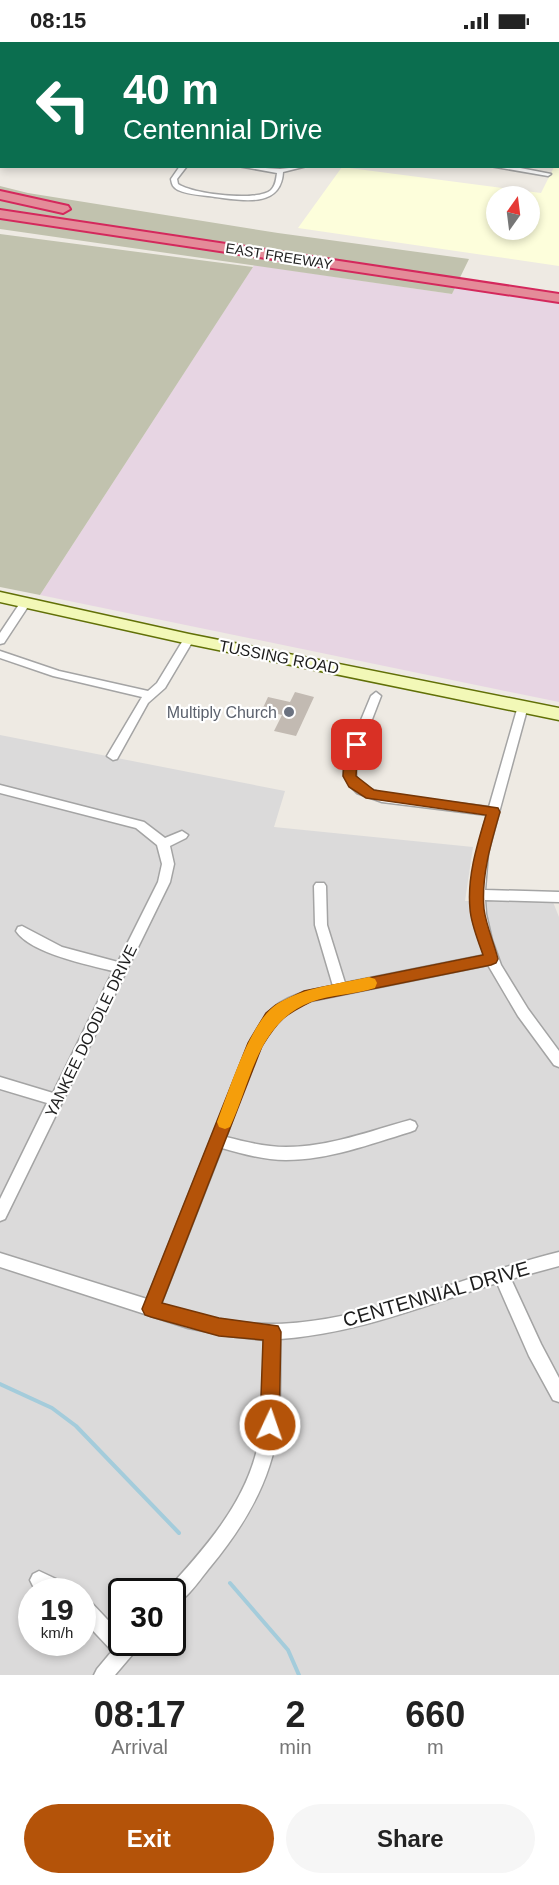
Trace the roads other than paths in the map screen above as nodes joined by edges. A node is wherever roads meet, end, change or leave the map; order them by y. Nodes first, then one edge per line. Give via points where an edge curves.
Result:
1 (182, 168) edge
2 (257, 168) edge
3 (294, 168) edge
4 (510, 168) edge
5 (280, 171) junction
6 (548, 174) dead end
7 (0, 195) edge
8 (0, 200) edge
9 (0, 214) edge
10 (0, 226) edge
11 (377, 271) junction
12 (559, 298) edge
13 (0, 597) edge
14 (26, 602) junction
15 (189, 639) junction
16 (0, 641) edge
17 (0, 654) edge
18 (149, 695) junction
19 (376, 696) dead end
20 (524, 706) junction
21 (559, 714) edge
22 (112, 756) dead end
23 (0, 789) edge
24 (493, 812) junction
25 (182, 835) dead end
26 (164, 844) junction
27 (320, 886) dead end
28 (477, 895) junction
29 (559, 897) edge
30 (22, 931) dead end
31 (491, 959) junction
32 (122, 968) junction
33 (340, 989) junction
34 (559, 1061) edge
35 (0, 1083) edge
36 (56, 1100) junction
37 (410, 1126) dead end
38 (217, 1141) junction
39 (0, 1214) edge
40 (559, 1259) edge
41 (0, 1260) edge
42 (502, 1276) junction
43 (151, 1309) junction
44 (272, 1332) junction
45 (559, 1394) edge
46 (186, 1580) edge
47 (96, 1618) edge
48 (108, 1629) edge
49 (120, 1656) edge
50 (103, 1675) edge

1 - 5 street via 174,179 179,188 246,199 273,193 280,182
2 - 5 street
3 - 5 street
4 - 6 street
7 - 8 highway via 68,210
9 - 11 highway, EAST FREEWAY
10 - 11 highway via 75,230
11 - 12 highway, EAST FREEWAY
13 - 14 main road, TUSSING ROAD
14 - 15 main road, TUSSING ROAD
14 - 16 street
15 - 18 street via 161,684
15 - 20 main road, TUSSING ROAD
17 - 18 street via 57,675
18 - 22 street
19 - 24 street via 350,761 354,783 382,798
20 - 21 main road, TUSSING ROAD
20 - 24 street
23 - 26 street via 130,822 150,830
24 - 28 street
25 - 26 street
26 - 32 street, YANKEE DOODLE DRIVE via 167,872
27 - 33 street via 321,925
28 - 29 street
28 - 31 street via 477,912
30 - 32 street via 55,951
31 - 33 street
31 - 34 street via 521,1011
32 - 36 street, YANKEE DOODLE DRIVE
33 - 38 street via 303,998 272,1018 256,1043
35 - 36 street
36 - 39 street, YANKEE DOODLE DRIVE
37 - 38 street via 297,1153 248,1149
38 - 43 street
40 - 42 street, CENTENNIAL DRIVE
41 - 43 street, CENTENNIAL DRIVE
42 - 44 street, CENTENNIAL DRIVE via 348,1322
42 - 45 street
43 - 44 street, CENTENNIAL DRIVE via 219,1327
44 - 46 street via 270,1425 258,1475 231,1524
47 - 48 street
49 - 50 street

